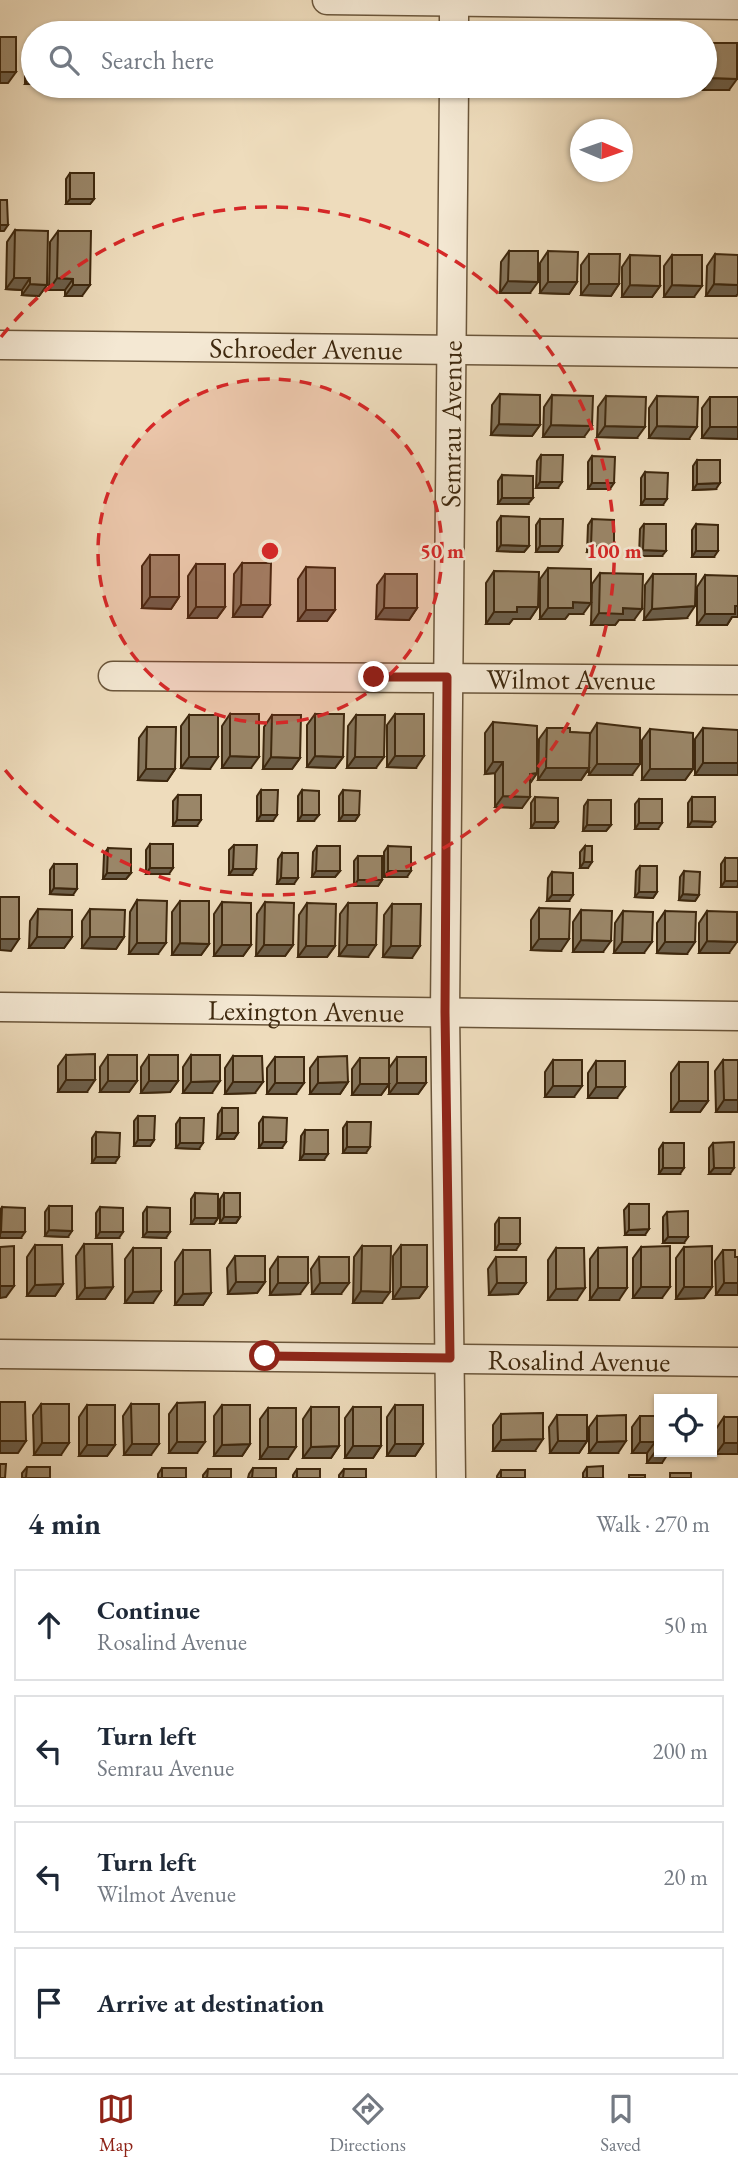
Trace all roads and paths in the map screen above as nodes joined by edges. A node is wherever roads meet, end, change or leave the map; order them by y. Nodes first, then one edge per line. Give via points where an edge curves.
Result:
1 (327, 0) edge
2 (454, 1) edge
3 (738, 5) edge
4 (454, 21) edge
5 (454, 98) edge
6 (0, 345) edge
7 (454, 350) junction
8 (738, 353) edge
9 (113, 676) dead end
10 (447, 677) junction
11 (738, 680) edge
12 (0, 1007) edge
13 (445, 1012) junction
14 (738, 1016) edge
15 (0, 1353) edge
16 (450, 1358) junction
17 (738, 1362) edge
18 (451, 1478) edge

1 - 2 street
2 - 3 street
2 - 4 street
5 - 7 street, Semrau Avenue
6 - 7 street, Schroeder Avenue
7 - 8 street, Schroeder Avenue
7 - 10 street, Semrau Avenue
9 - 10 street, Wilmot Avenue
10 - 11 street, Wilmot Avenue
10 - 13 street, Semrau Avenue
12 - 13 street, Lexington Avenue
13 - 14 street, Lexington Avenue
13 - 16 street, Semrau Avenue
15 - 16 street, Rosalind Avenue
16 - 17 street, Rosalind Avenue
16 - 18 street, Semrau Avenue

